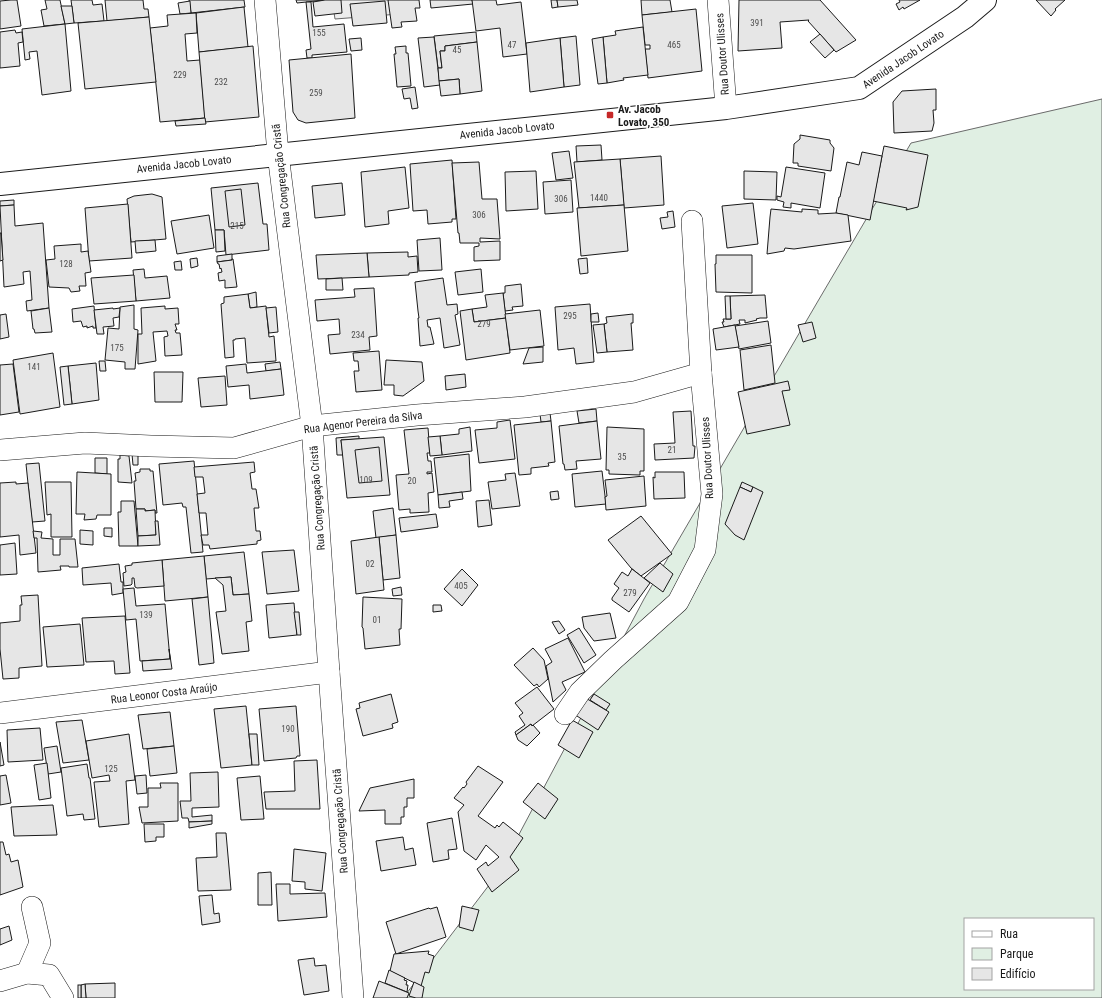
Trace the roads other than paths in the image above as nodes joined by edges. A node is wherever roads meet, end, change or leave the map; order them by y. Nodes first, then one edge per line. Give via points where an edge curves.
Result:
1 (265, 0) edge
2 (718, 0) edge
3 (985, 0) edge
4 (726, 108) junction
5 (278, 154) junction
6 (0, 184) edge
7 (692, 221) dead end
8 (701, 373) junction
9 (312, 426) junction
10 (0, 450) edge
11 (329, 672) junction
12 (0, 713) edge
13 (565, 714) dead end
14 (32, 907) dead end
15 (27, 973) junction
16 (0, 981) edge
17 (63, 998) edge
18 (354, 998) edge

1 - 5 street, Rua Congregação Cristã
2 - 4 street, Rua Doutor Ulisses
3 - 4 main road, Avenida Jacob Lovato via 965,18 859,88
4 - 5 main road, Avenida Jacob Lovato
5 - 6 main road, Avenida Jacob Lovato
5 - 9 street, Rua Congregação Cristã
7 - 8 street, Rua Doutor Ulisses
8 - 9 street, Rua Agenor Pereira da Silva via 634,392 525,407
8 - 13 street, Rua Doutor Ulisses via 712,494 705,550 678,602 580,692
9 - 10 street, Rua Agenor Pereira da Silva via 234,448 85,443
9 - 11 street, Rua Congregação Cristã
11 - 12 street, Rua Leonor Costa Araújo
11 - 18 street, Rua Congregação Cristã
14 - 15 street via 40,943
15 - 16 street
15 - 17 street via 49,975

